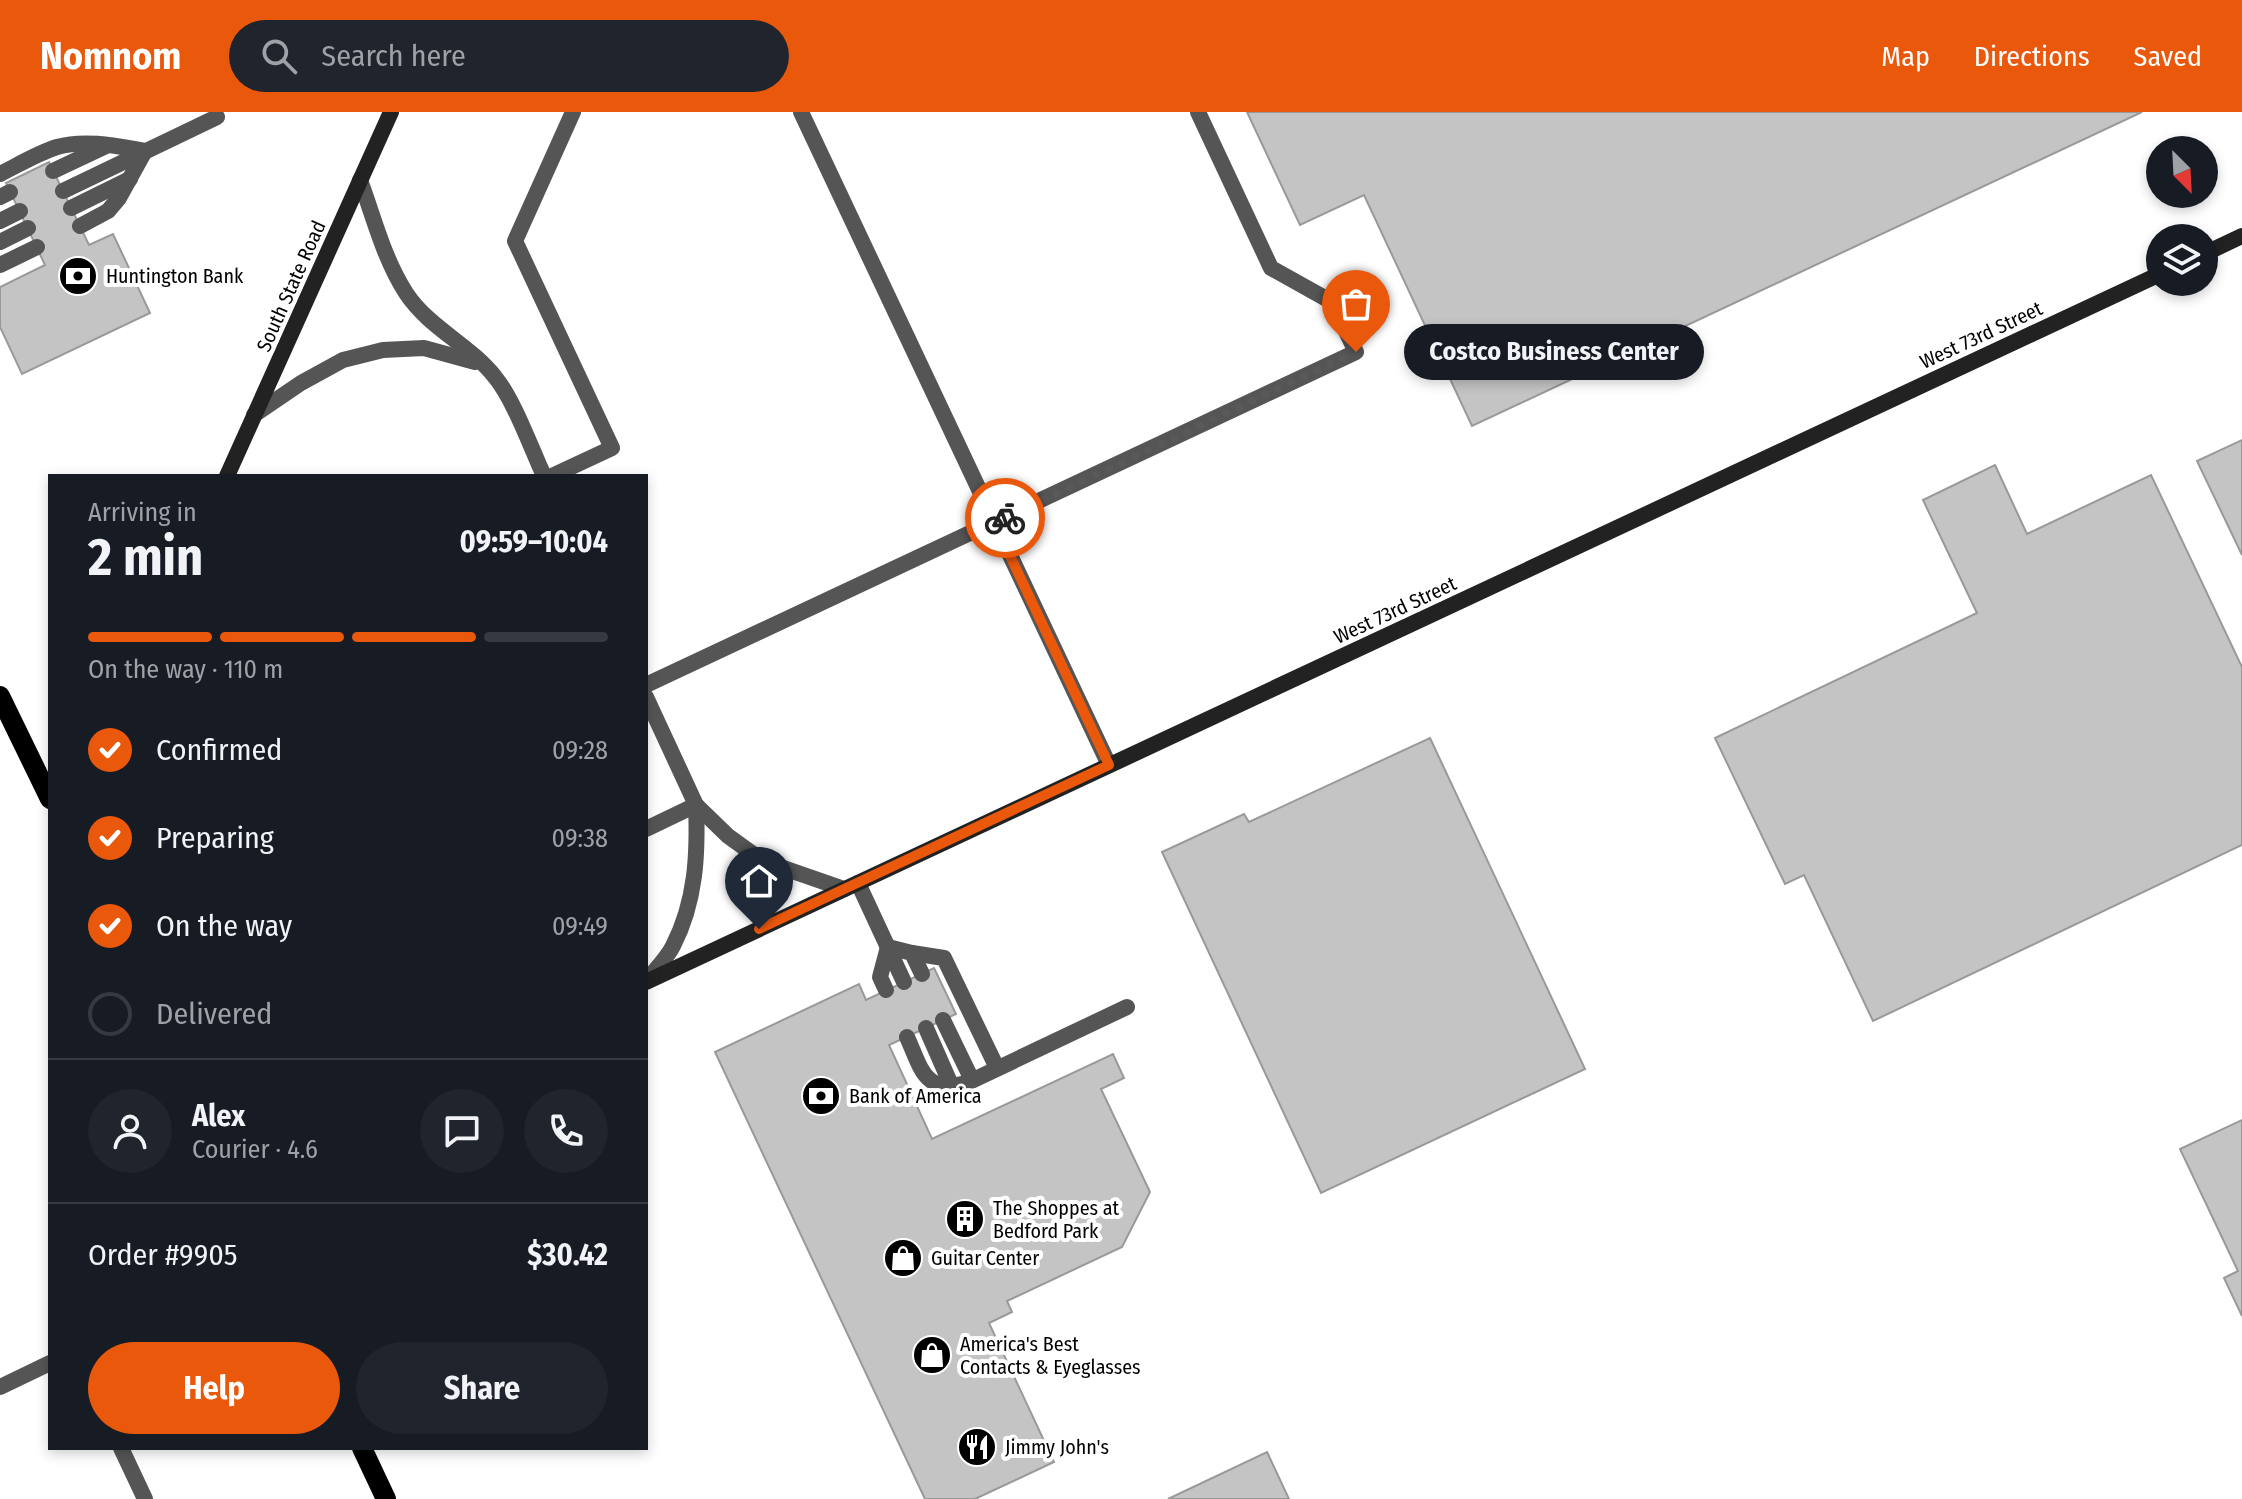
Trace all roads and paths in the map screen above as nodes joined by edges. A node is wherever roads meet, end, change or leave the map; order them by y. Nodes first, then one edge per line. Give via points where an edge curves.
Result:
1 (391, 112) edge
2 (573, 112) edge
3 (801, 112) edge
4 (1198, 112) edge
5 (217, 117) dead end
6 (110, 145) junction
7 (145, 151) junction
8 (53, 171) dead end
9 (0, 174) edge
10 (131, 179) junction
11 (360, 180) junction
12 (63, 191) dead end
13 (71, 208) dead end
14 (20, 211) dead end
15 (0, 221) edge
16 (80, 226) dead end
17 (28, 228) dead end
18 (2242, 236) edge
19 (0, 242) edge
20 (37, 247) dead end
21 (2218, 247) edge
22 (0, 265) edge
23 (2146, 281) edge
24 (481, 363) junction
25 (254, 415) junction
26 (228, 474) edge
27 (543, 474) edge
28 (556, 474) edge
29 (994, 522) junction
30 (648, 684) edge
31 (0, 696) edge
32 (648, 701) edge
33 (1109, 765) junction
34 (48, 795) edge
35 (696, 805) junction
36 (648, 828) edge
37 (851, 886) junction
38 (888, 947) junction
39 (912, 953) junction
40 (922, 974) dead end
41 (648, 979) edge
42 (648, 980) edge
43 (904, 982) dead end
44 (886, 990) dead end
45 (1127, 1007) dead end
46 (943, 1020) dead end
47 (926, 1028) dead end
48 (907, 1037) dead end
49 (997, 1068) junction
50 (972, 1080) junction
51 (952, 1087) junction
52 (48, 1364) edge
53 (0, 1387) edge
54 (122, 1450) edge
55 (363, 1450) edge
56 (145, 1499) edge
57 (386, 1499) edge

1 - 11 street, South State Road
2 - 28 lane via 515,241 612,448
3 - 29 lane
4 - 29 lane via 1271,268 1332,302 1356,352
5 - 7 lane
6 - 7 lane
6 - 8 lane
6 - 9 lane via 56,147
7 - 10 lane
7 - 12 lane
10 - 13 lane
10 - 16 lane via 108,211
11 - 24 lane via 389,263 407,295 426,318
11 - 25 street, South State Road
14 - 15 lane
17 - 19 lane
18 - 21 street
20 - 22 lane
23 - 33 street, West 73rd Street
24 - 25 lane via 424,348 383,350 343,360
24 - 27 lane via 506,393
25 - 26 street, South State Road
29 - 30 lane
29 - 33 lane
31 - 34 main road
32 - 35 lane
33 - 37 street, West 73rd Street
35 - 36 lane
35 - 37 lane via 728,836 772,864
35 - 41 lane via 694,883 686,915 672,949
37 - 38 lane
37 - 42 street, West 73rd Street
38 - 39 lane
38 - 43 lane
38 - 44 lane via 880,977
39 - 40 lane
39 - 49 lane via 944,958
45 - 49 lane
46 - 50 lane
47 - 51 lane
48 - 51 lane via 925,1076 938,1086
49 - 50 lane
50 - 51 lane
52 - 53 lane
54 - 56 lane
55 - 57 main road

